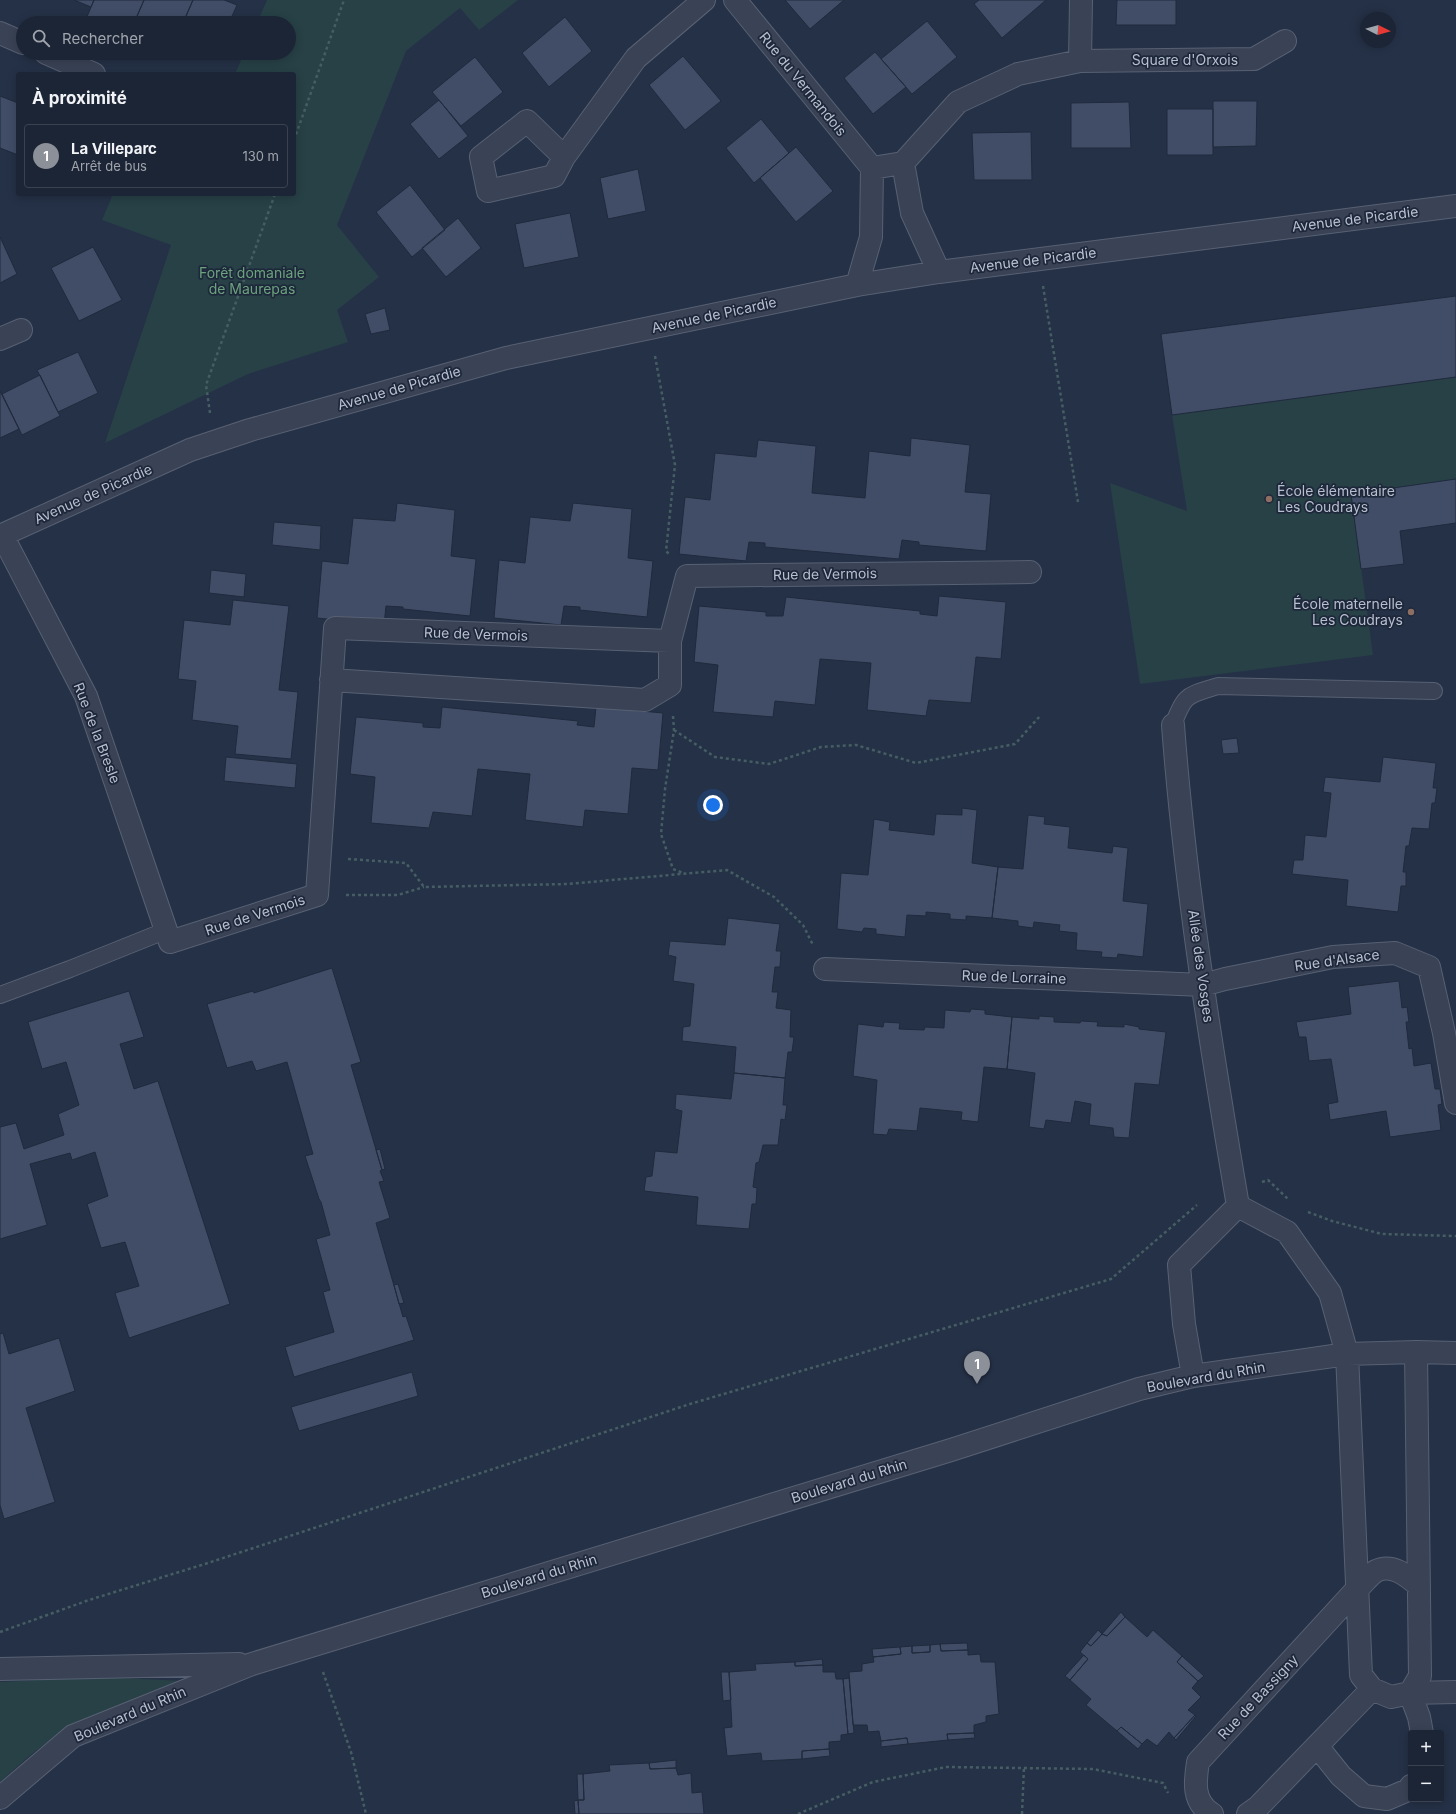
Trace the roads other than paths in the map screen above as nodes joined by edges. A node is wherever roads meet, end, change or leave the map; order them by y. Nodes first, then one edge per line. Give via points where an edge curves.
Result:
1 (704, 0) edge
2 (735, 0) edge
3 (1081, 0) edge
4 (0, 33) edge
5 (16, 40) edge
6 (1285, 41) dead end
7 (62, 60) edge
8 (1080, 61) junction
9 (89, 72) edge
10 (564, 157) dead end
11 (903, 163) junction
12 (872, 168) junction
13 (1456, 206) edge
14 (939, 272) junction
15 (857, 285) junction
16 (21, 330) dead end
17 (0, 339) edge
18 (1, 535) edge
19 (1030, 572) dead end
20 (670, 641) junction
21 (331, 680) junction
22 (1434, 691) dead end
23 (1173, 725) joint
24 (169, 936) junction
25 (825, 969) road end
26 (1203, 985) junction
27 (0, 995) edge
28 (1456, 1103) edge
29 (1236, 1198) junction
30 (1416, 1352) junction
31 (1456, 1353) edge
32 (1347, 1354) junction
33 (1193, 1376) junction
34 (1419, 1586) junction
35 (1357, 1589) junction
36 (252, 1664) junction
37 (0, 1669) edge
38 (1372, 1689) junction
39 (1456, 1692) edge
40 (1410, 1693) junction
41 (1421, 1730) edge
42 (1317, 1746) junction
43 (1408, 1790) edge
44 (0, 1798) edge
45 (1208, 1813) edge
46 (1248, 1814) edge

1 - 10 street via 636,58
2 - 12 street, Rue du Vermandois
3 - 8 street
4 - 5 street
6 - 8 street, Square d'Orxois via 1254,59
7 - 9 street
8 - 11 street, Square d'Orxois via 1018,74 958,102
11 - 12 street
11 - 14 street via 912,213
12 - 15 street via 871,237
13 - 14 street, Avenue de Picardie
14 - 15 street, Avenue de Picardie
15 - 18 street, Avenue de Picardie via 506,358 250,430 184,453
16 - 17 street
18 - 24 street, Rue de la Bresle via 86,696
19 - 20 street, Rue de Vermois via 687,576
20 - 21 street, Rue de Vermois via 335,628
20 - 21 street via 670,685 645,700
21 - 24 street, Rue de Vermois via 317,895
22 - 23 lane via 1218,686 1191,694 1181,704
23 - 26 street, Allée des Vosges
24 - 27 lane
25 - 26 street, Rue de Lorraine
26 - 28 street, Rue d'Alsace via 1341,957 1395,953 1429,968
26 - 29 street, Allée des Vosges
29 - 32 street via 1287,1232 1330,1293
29 - 33 street via 1179,1265 1184,1324
30 - 31 street, Boulevard du Rhin
30 - 32 street, Boulevard du Rhin
30 - 34 street
32 - 33 street, Boulevard du Rhin
32 - 35 street
33 - 36 street, Boulevard du Rhin via 1139,1389 950,1450
34 - 35 street, Rue de Bassigny via 1406,1574 1389,1569 1376,1571
34 - 40 street via 1420,1676
35 - 38 street via 1361,1675
35 - 45 street, Rue de Bassigny via 1198,1762 1195,1783 1199,1803
36 - 37 street, Boulevard du Rhin
36 - 44 street, Boulevard du Rhin via 73,1736
38 - 40 street via 1391,1697
38 - 42 street
39 - 40 street
40 - 41 street
42 - 43 street via 1341,1776 1364,1796 1387,1798
42 - 46 street via 1258,1807

